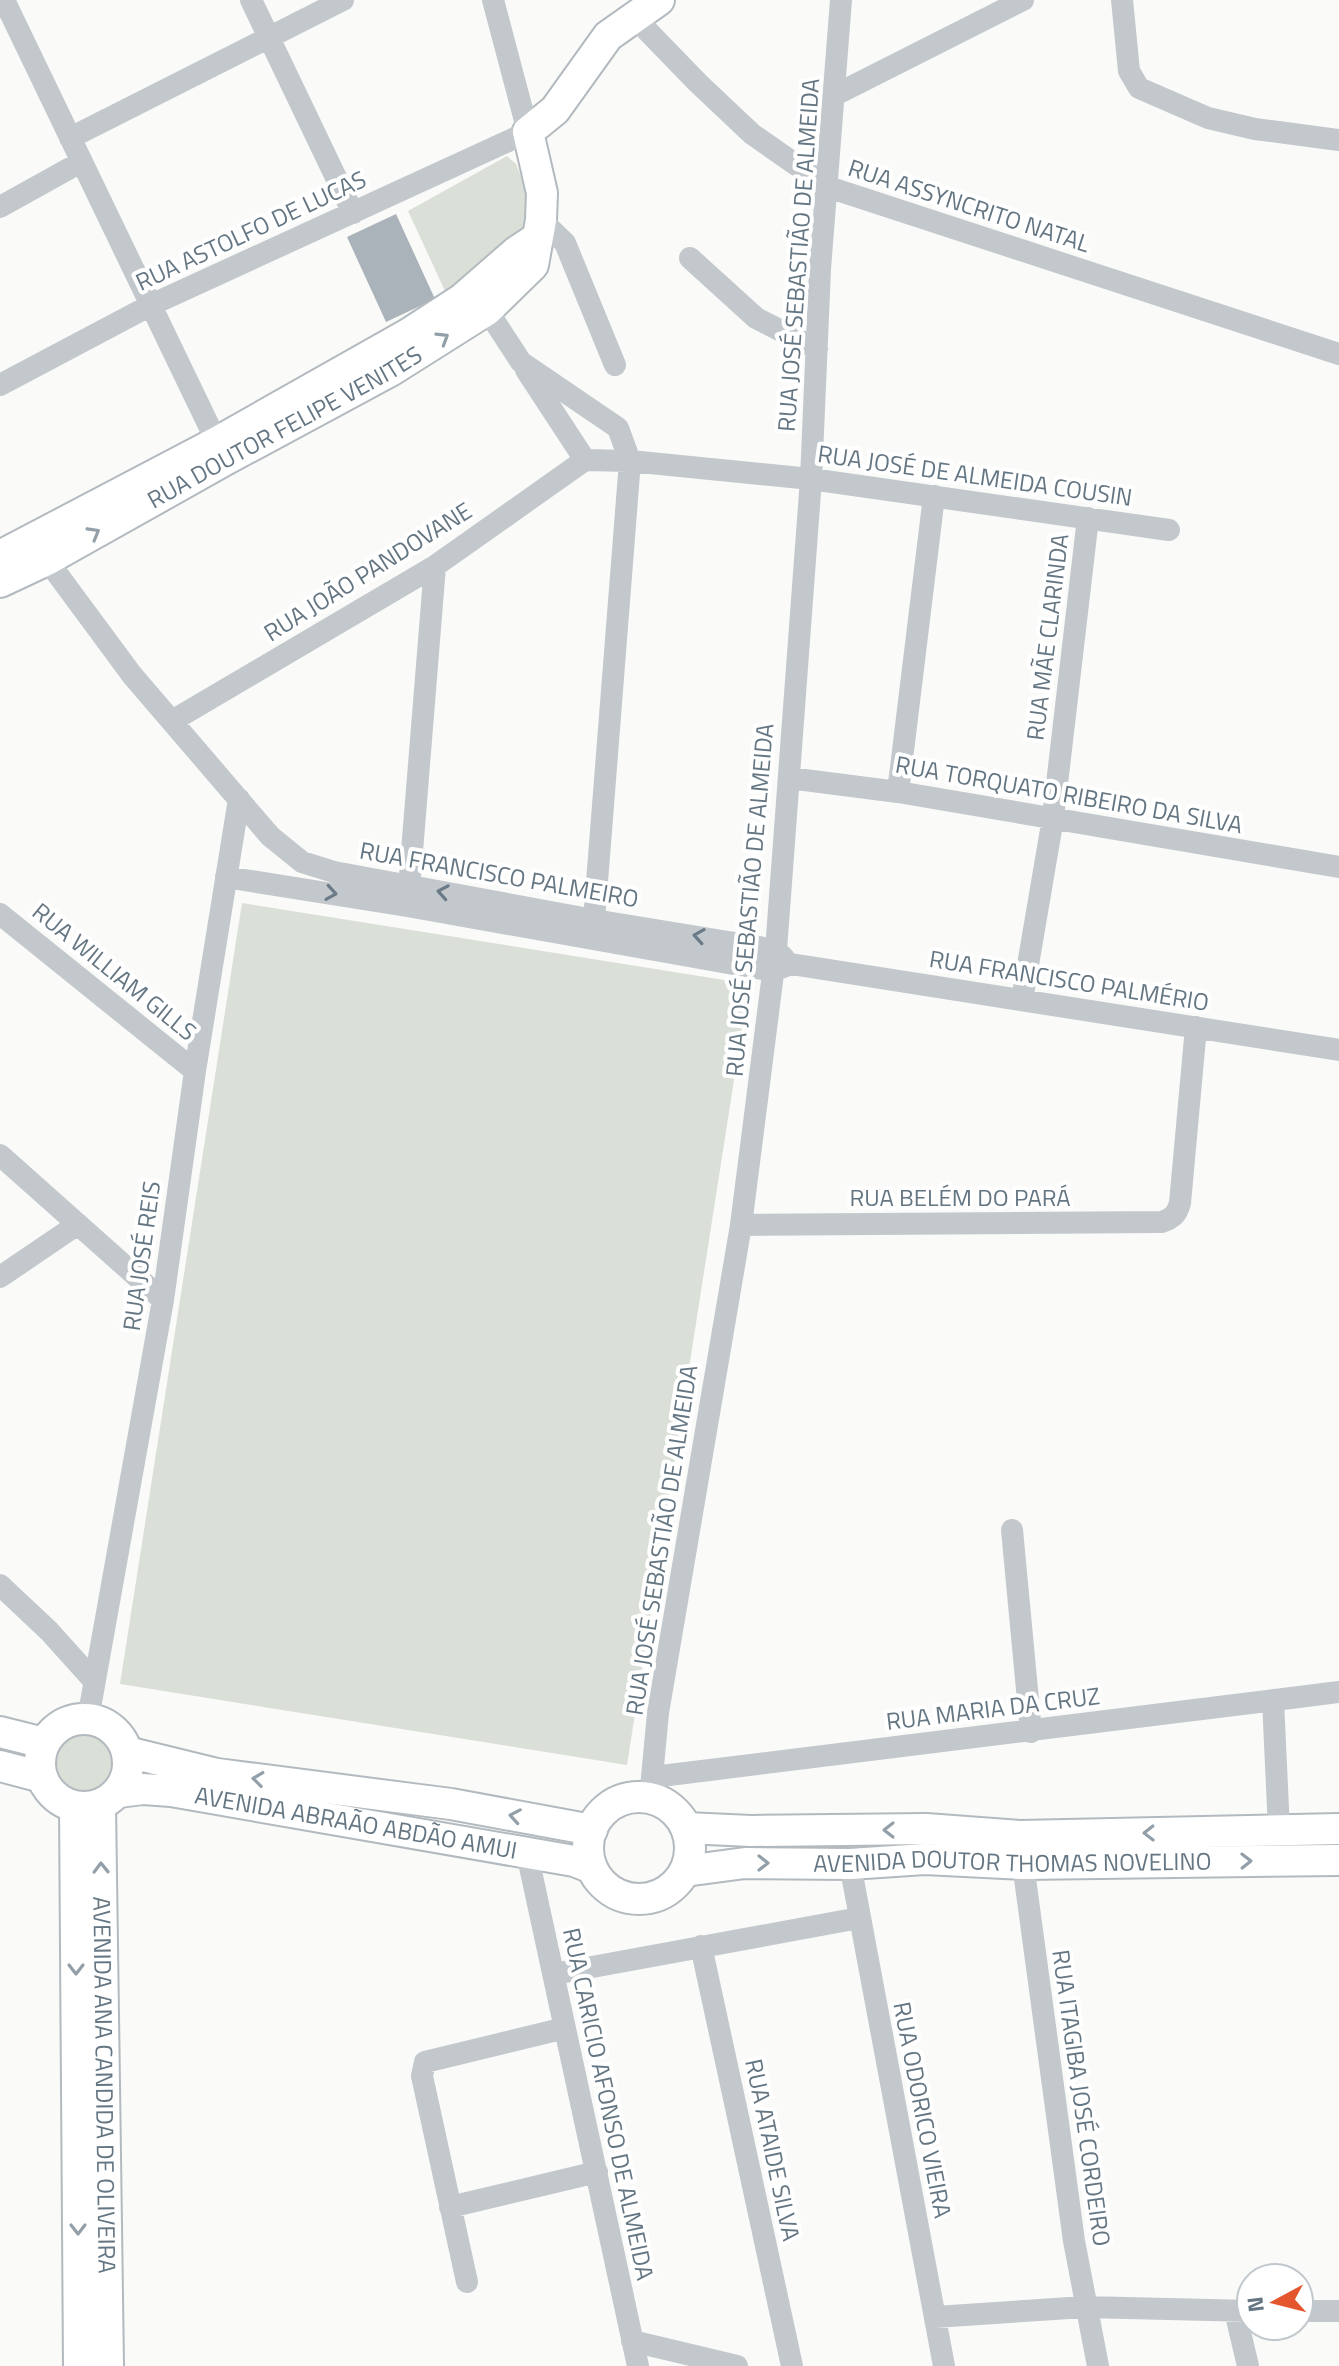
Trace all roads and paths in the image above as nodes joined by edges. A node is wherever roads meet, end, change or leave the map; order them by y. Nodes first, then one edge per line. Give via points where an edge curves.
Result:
1 (4, 0) edge
2 (251, 0) edge
3 (343, 0) edge
4 (493, 0) edge
5 (659, 0) edge
6 (841, 0) edge
7 (1023, 0) edge
8 (1122, 0) edge
9 (634, 17) junction
10 (8, 31) edge
11 (268, 37) junction
12 (835, 95) junction
13 (528, 132) junction
14 (70, 138) junction
15 (1339, 140) edge
16 (81, 162) junction
17 (828, 187) junction
18 (0, 207) edge
19 (353, 213) junction
20 (539, 229) junction
21 (690, 258) dead end
22 (151, 305) junction
23 (487, 310) junction
24 (817, 349) junction
25 (1339, 354) edge
26 (521, 362) junction
27 (615, 365) dead end
28 (0, 385) edge
29 (221, 451) junction
30 (585, 460) junction
31 (630, 461) junction
32 (811, 479) junction
33 (934, 496) junction
34 (1088, 518) junction
35 (1169, 530) dead end
36 (0, 556) edge
37 (47, 560) junction
38 (435, 566) junction
39 (0, 582) edge
40 (172, 721) junction
41 (789, 778) junction
42 (898, 792) junction
43 (239, 799) junction
44 (1053, 818) junction
45 (302, 862) junction
46 (1339, 867) edge
47 (226, 877) junction
48 (295, 888) junction
49 (409, 896) junction
50 (0, 914) edge
51 (594, 929) junction
52 (780, 962) junction
53 (1022, 1000) junction
54 (1196, 1027) junction
55 (1339, 1050) edge
56 (195, 1071) junction
57 (0, 1155) edge
58 (78, 1224) junction
59 (741, 1225) junction
60 (0, 1277) edge
61 (163, 1300) junction
62 (1012, 1530) dead end
63 (0, 1585) edge
64 (94, 1681) junction
65 (1339, 1692) edge
66 (1273, 1700) junction
67 (88, 1719) junction
68 (0, 1732) edge
69 (1031, 1732) junction
70 (44, 1743) junction
71 (127, 1752) junction
72 (0, 1766) edge
73 (42, 1777) junction
74 (651, 1788) junction
75 (98, 1802) junction
76 (686, 1828) junction
77 (1339, 1829) edge
78 (592, 1830) junction
79 (1279, 1830) junction
80 (1021, 1850) junction
81 (527, 1853) junction
82 (1339, 1860) edge
83 (850, 1864) junction
84 (592, 1868) junction
85 (685, 1871) junction
86 (859, 1918) junction
87 (701, 1946) junction
88 (554, 1974) junction
89 (565, 2028) junction
90 (597, 2172) junction
91 (450, 2207) junction
92 (467, 2282) dead end
93 (1085, 2307) junction
94 (1235, 2311) edge
95 (1315, 2311) edge
96 (1339, 2311) edge
97 (935, 2317) junction
98 (632, 2341) junction
99 (1246, 2342) edge
100 (79, 2366) edge
101 (108, 2366) edge
102 (638, 2366) edge
103 (737, 2366) edge
104 (792, 2366) edge
105 (944, 2366) edge
106 (1098, 2366) edge
107 (1248, 2366) edge

1 - 10 street
2 - 11 street
3 - 11 street
4 - 13 street
5 - 9 main road
6 - 12 street, RUA JOSÉ SEBASTIÃO DE ALMEIDA
7 - 12 street
8 - 15 street via 1129,71 1139,88 1208,118
9 - 13 main road via 608,36 555,110
9 - 17 street, RUA ASSYNCRITO NATAL via 752,134
10 - 14 street
11 - 14 street
11 - 19 street
12 - 17 street, RUA JOSÉ SEBASTIÃO DE ALMEIDA
13 - 19 street, RUA ASTOLFO DE LUCAS
13 - 20 main road, RUA DOUTOR FELIPE VENITES via 540,175
14 - 16 street
16 - 18 street
16 - 22 street
17 - 24 street, RUA JOSÉ SEBASTIÃO DE ALMEIDA
17 - 25 street, RUA ASSYNCRITO NATAL
19 - 22 street, RUA ASTOLFO DE LUCAS
20 - 23 main road, RUA DOUTOR FELIPE VENITES via 533,265
20 - 27 street via 565,243
20 - 29 main road, RUA DOUTOR FELIPE VENITES via 462,299
21 - 24 street via 756,318
22 - 28 street, RUA ASTOLFO DE LUCAS
22 - 29 street
23 - 26 street
29 -> 23 main road, RUA DOUTOR FELIPE VENITES via 392,370
24 - 32 street, RUA JOSÉ SEBASTIÃO DE ALMEIDA
26 - 30 street
26 - 31 street via 618,428
29 - 36 main road, RUA DOUTOR FELIPE VENITES
37 -> 29 main road, RUA DOUTOR FELIPE VENITES
30 - 31 street, RUA JOSÉ DE ALMEIDA COUSIN
30 - 38 street, RUA JOÃO PANDOVANE
31 - 32 street, RUA JOSÉ DE ALMEIDA COUSIN
31 - 51 street
32 - 33 street, RUA JOSÉ DE ALMEIDA COUSIN
32 - 41 street, RUA JOSÉ SEBASTIÃO DE ALMEIDA
33 - 34 street, RUA JOSÉ DE ALMEIDA COUSIN
33 - 42 street
34 - 35 street, RUA JOSÉ DE ALMEIDA COUSIN
34 - 44 street, RUA MÃE CLARINDA
37 - 39 main road, RUA DOUTOR FELIPE VENITES
37 - 40 street, RUA FRANCISCO PALMEIRO
38 - 40 street, RUA JOÃO PANDOVANE
38 - 49 street
40 - 43 street, RUA FRANCISCO PALMEIRO
41 - 42 street, RUA TORQUATO RIBEIRO DA SILVA
41 - 52 street, RUA JOSÉ SEBASTIÃO DE ALMEIDA
42 - 44 street, RUA TORQUATO RIBEIRO DA SILVA
43 - 45 street, RUA FRANCISCO PALMEIRO via 270,836
43 - 47 street, RUA JOSÉ REIS
44 - 46 street, RUA TORQUATO RIBEIRO DA SILVA
44 - 53 street, RUA MÃE CLARINDA
45 - 48 street
45 - 49 street, RUA FRANCISCO PALMEIRO
47 - 48 street, RUA FRANCISCO PALMEIRO
47 - 56 street, RUA JOSÉ REIS
48 -> 49 street, RUA FRANCISCO PALMEIRO
49 - 51 street, RUA FRANCISCO PALMEIRO
50 - 56 street, RUA WILLIAM GILLS
51 - 52 street, RUA FRANCISCO PALMEIRO
52 - 53 street, RUA FRANCISCO PALMÉRIO
52 - 59 street, RUA JOSÉ SEBASTIÃO DE ALMEIDA
53 - 54 street, RUA FRANCISCO PALMÉRIO
54 - 55 street, RUA FRANCISCO PALMÉRIO
54 - 59 street, RUA BELÉM DO PARÁ via 1180,1203 1177,1214 1162,1222
56 - 61 street, RUA JOSÉ REIS
57 - 58 street
58 - 60 street
58 - 61 street
59 - 74 street, RUA JOSÉ SEBASTIÃO DE ALMEIDA via 658,1713
61 - 64 street, RUA JOSÉ REIS
62 - 69 street
63 - 64 street
64 - 67 street, RUA JOSÉ REIS
65 - 66 street, RUA MARIA DA CRUZ
66 - 69 street, RUA MARIA DA CRUZ
66 - 79 street
67 - 70 main road via 62,1724
67 - 71 main road via 109,1726
68 - 70 main road
69 - 74 street, RUA MARIA DA CRUZ
70 - 73 main road
71 - 75 main road via 126,1780
78 -> 71 main road, AVENIDA ABRAÃO ABDÃO AMUI via 451,1804 217,1774
72 - 73 main road
73 - 75 main road via 54,1797
74 - 76 main road
74 - 78 main road via 622,1800 599,1817
75 - 81 main road, AVENIDA ABRAÃO ABDÃO AMUI via 143,1789 171,1791
75 -> 100 main road, AVENIDA ANA CANDIDA DE OLIVEIRA
101 -> 75 main road, AVENIDA ANA CANDIDA DE OLIVEIRA
80 -> 76 main road, AVENIDA DOUTOR THOMAS NOVELINO via 926,1829
76 - 85 main road via 690,1842
77 - 79 main road, AVENIDA DOUTOR THOMAS NOVELINO
78 - 84 main road
79 -> 80 main road, AVENIDA DOUTOR THOMAS NOVELINO
80 -> 82 main road, AVENIDA DOUTOR THOMAS NOVELINO
80 - 83 main road, AVENIDA DOUTOR THOMAS NOVELINO
80 - 93 street, RUA ITAGIBA JOSÉ CORDEIRO
81 - 84 main road, AVENIDA ABRAÃO ABDÃO AMUI
81 - 88 street, RUA CARICIO AFONSO DE ALMEIDA
85 -> 83 main road, AVENIDA DOUTOR THOMAS NOVELINO via 745,1863
83 - 86 street, RUA ODORICO VIEIRA
84 - 85 main road via 607,1887 629,1899 662,1894
86 - 87 street
86 - 97 street, RUA ODORICO VIEIRA
87 - 88 street
87 - 104 street, RUA ATAIDE SILVA
88 - 89 street, RUA CARICIO AFONSO DE ALMEIDA
89 - 90 street, RUA CARICIO AFONSO DE ALMEIDA
89 - 91 street via 425,2062 422,2076
90 - 91 street
90 - 98 street, RUA CARICIO AFONSO DE ALMEIDA
91 - 92 street
93 - 94 street
93 - 97 street
93 - 106 street, RUA ITAGIBA JOSÉ CORDEIRO
95 - 96 street
97 - 105 street, RUA ODORICO VIEIRA
98 - 102 street, RUA CARICIO AFONSO DE ALMEIDA
98 - 103 street
99 - 107 street

